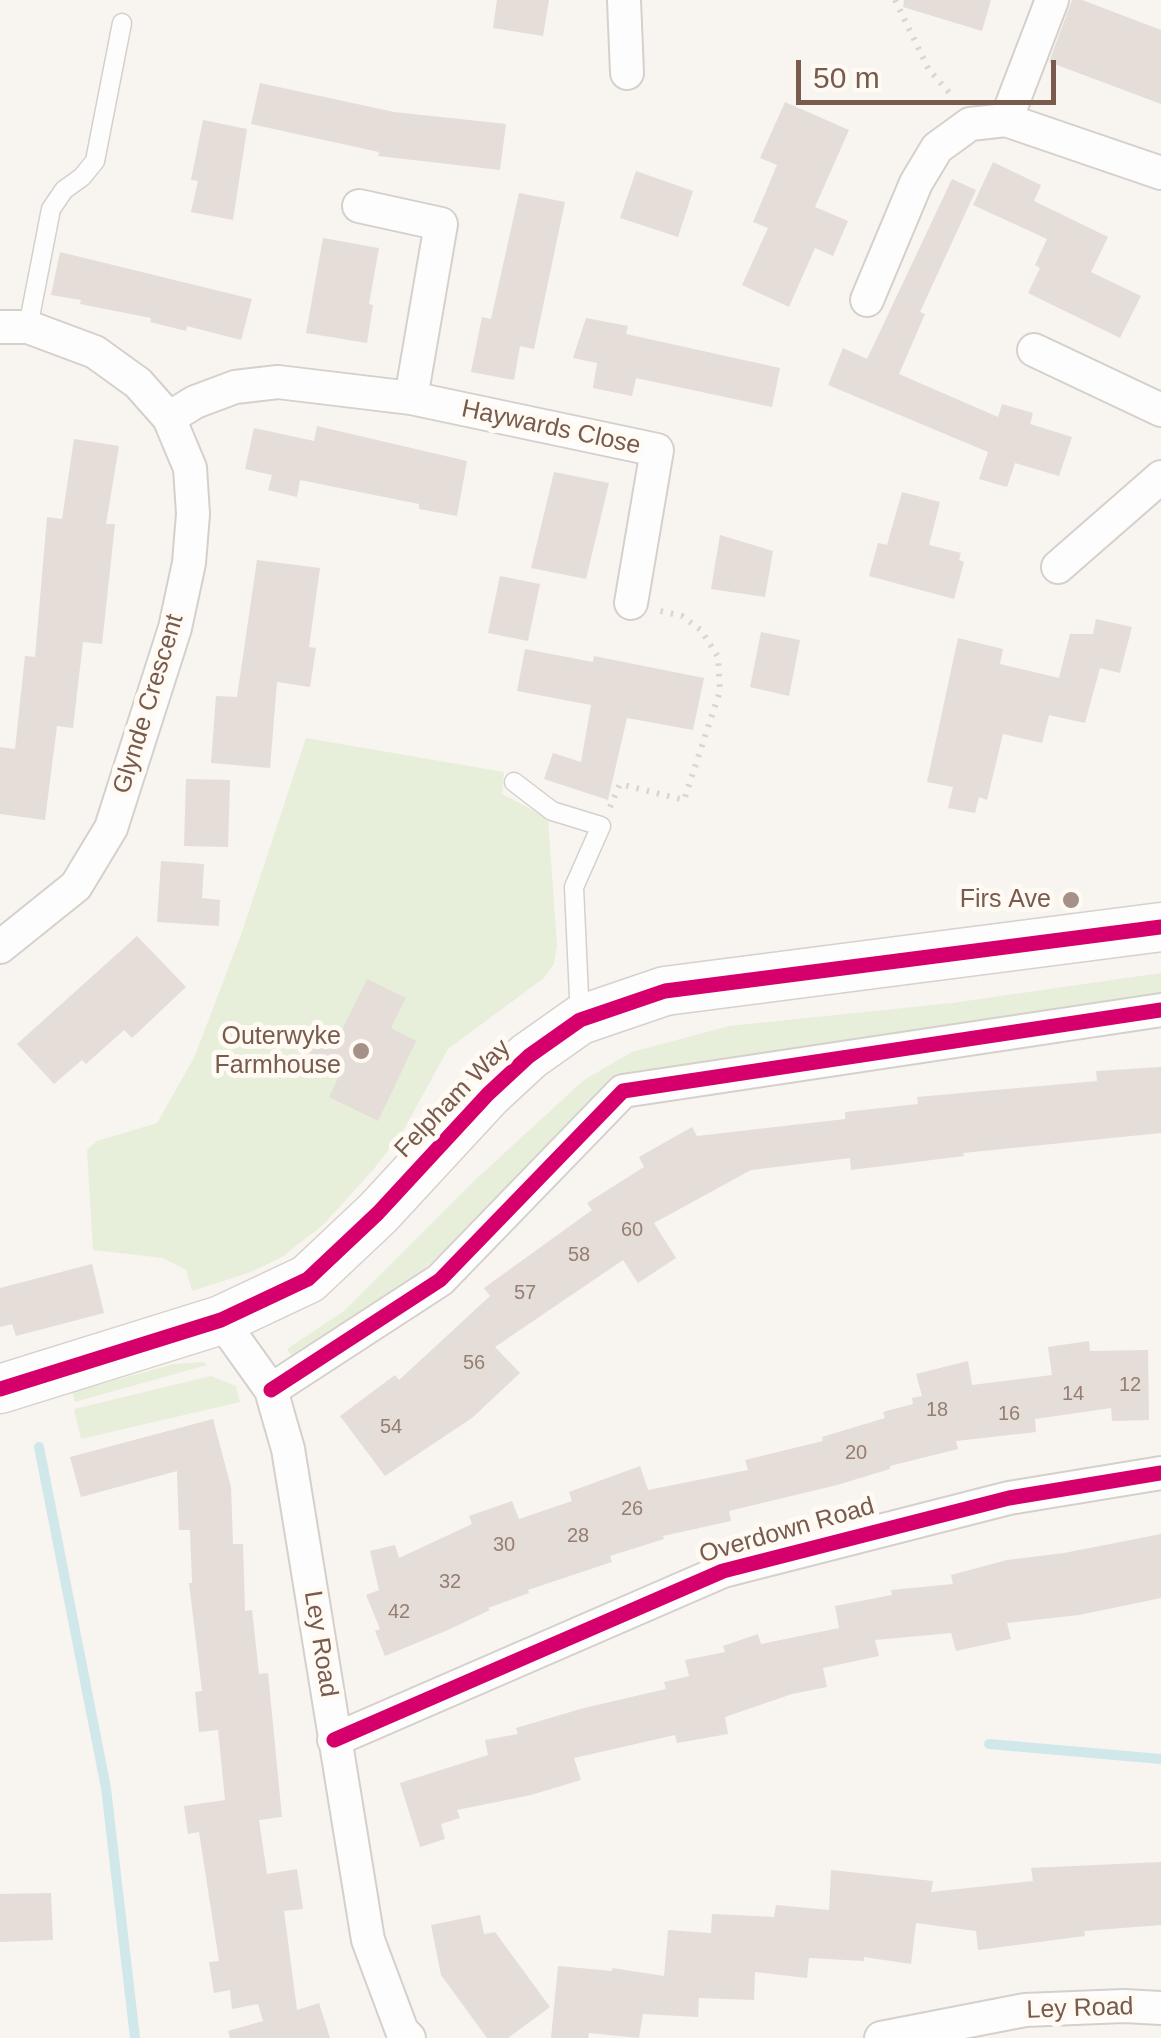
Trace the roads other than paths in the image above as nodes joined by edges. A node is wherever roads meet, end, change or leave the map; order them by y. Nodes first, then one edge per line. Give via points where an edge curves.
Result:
1 (624, 0) edge
2 (1052, 0) edge
3 (122, 23) dead end
4 (626, 73) dead end
5 (1006, 120) junction
6 (1161, 173) edge
7 (359, 206) dead end
8 (867, 300) dead end
9 (14, 327) edge
10 (1034, 350) dead end
11 (411, 398) junction
12 (1161, 410) edge
13 (170, 418) junction
14 (1161, 477) edge
15 (1058, 567) dead end
16 (632, 603) road end
17 (514, 782) dead end
18 (1161, 927) edge
19 (0, 947) edge
20 (1161, 1010) edge
21 (580, 1020) junction
22 (221, 1320) junction
23 (0, 1388) edge
24 (271, 1390) junction
25 (1161, 1474) edge
26 (334, 1740) junction
27 (1161, 2008) edge
28 (409, 2038) edge
29 (881, 2038) edge

1 - 4 street
2 - 5 street
3 - 9 lane via 95,161 52,210
5 - 6 street
5 - 8 street via 970,124 936,148
7 - 11 street via 441,224
9 - 13 street via 95,352 138,383
10 - 12 street
11 - 13 street, Haywards Close via 278,382 235,388
11 - 16 street, Haywards Close via 657,450
13 - 19 street, Glynde Crescent via 190,468 193,514 189,563 150,710 111,828 76,886
14 - 15 street
17 - 21 lane via 552,810 601,826 574,887
18 - 21 main road, Felpham Way via 665,991
20 - 24 street via 622,1092 440,1280
21 - 22 main road, Felpham Way via 488,1094 308,1279
22 - 23 main road, Felpham Way
22 - 24 street, Ley Road
24 - 26 street, Ley Road via 288,1449
25 - 26 street, Overdown Road via 1010,1498 723,1571
26 - 28 street, Ley Road via 368,1940
27 - 29 street, Ley Road via 1025,2010

